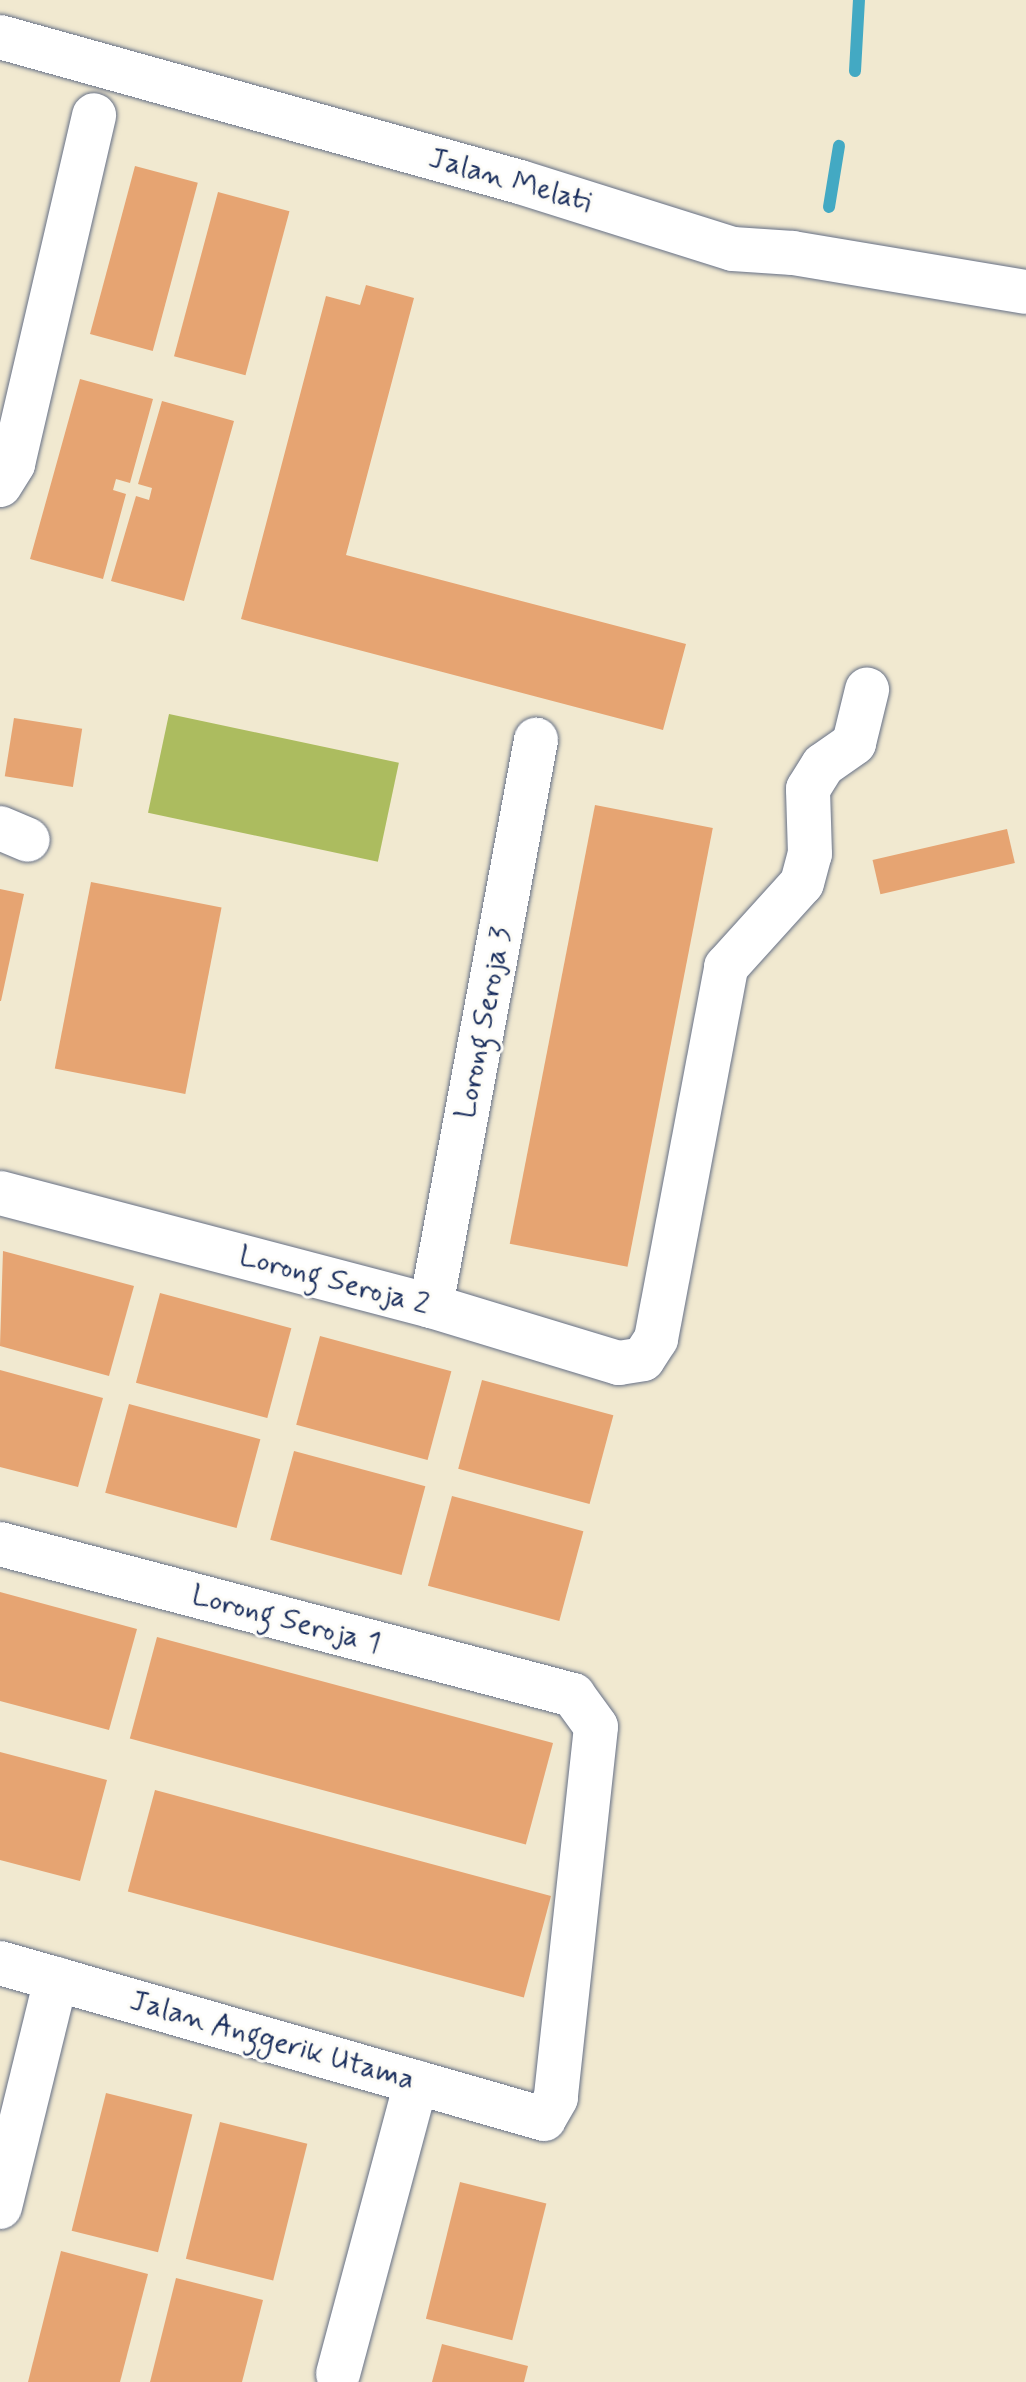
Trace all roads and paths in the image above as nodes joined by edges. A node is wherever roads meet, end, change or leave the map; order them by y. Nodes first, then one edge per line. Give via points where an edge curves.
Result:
1 (0, 37) edge
2 (94, 115) dead end
3 (1026, 292) edge
4 (0, 485) edge
5 (867, 690) dead end
6 (536, 740) dead end
7 (0, 1193) edge
8 (431, 1306) junction
9 (0, 1544) edge
10 (0, 1963) edge
11 (56, 1979) junction
12 (416, 2082) junction
13 (544, 2119) joint
14 (0, 2207) edge
15 (338, 2374) dead end

1 - 3 street, Jalan Melati via 520,182 733,249 793,253
2 - 4 street via 13,464
5 - 8 street, Lorong Seroja 2 via 854,743 823,765 808,789 809,864 802,883 726,967 656,1339 643,1359 619,1363
6 - 8 street, Lorong Seroja 3
7 - 8 street, Lorong Seroja 2
9 - 13 street, Lorong Seroja 1 via 573,1695 596,1727 556,2098
10 - 11 street, Jalan Anggerik Utama
11 - 12 street, Jalan Anggerik Utama
11 - 14 street
12 - 13 street, Jalan Anggerik Utama
12 - 15 street

